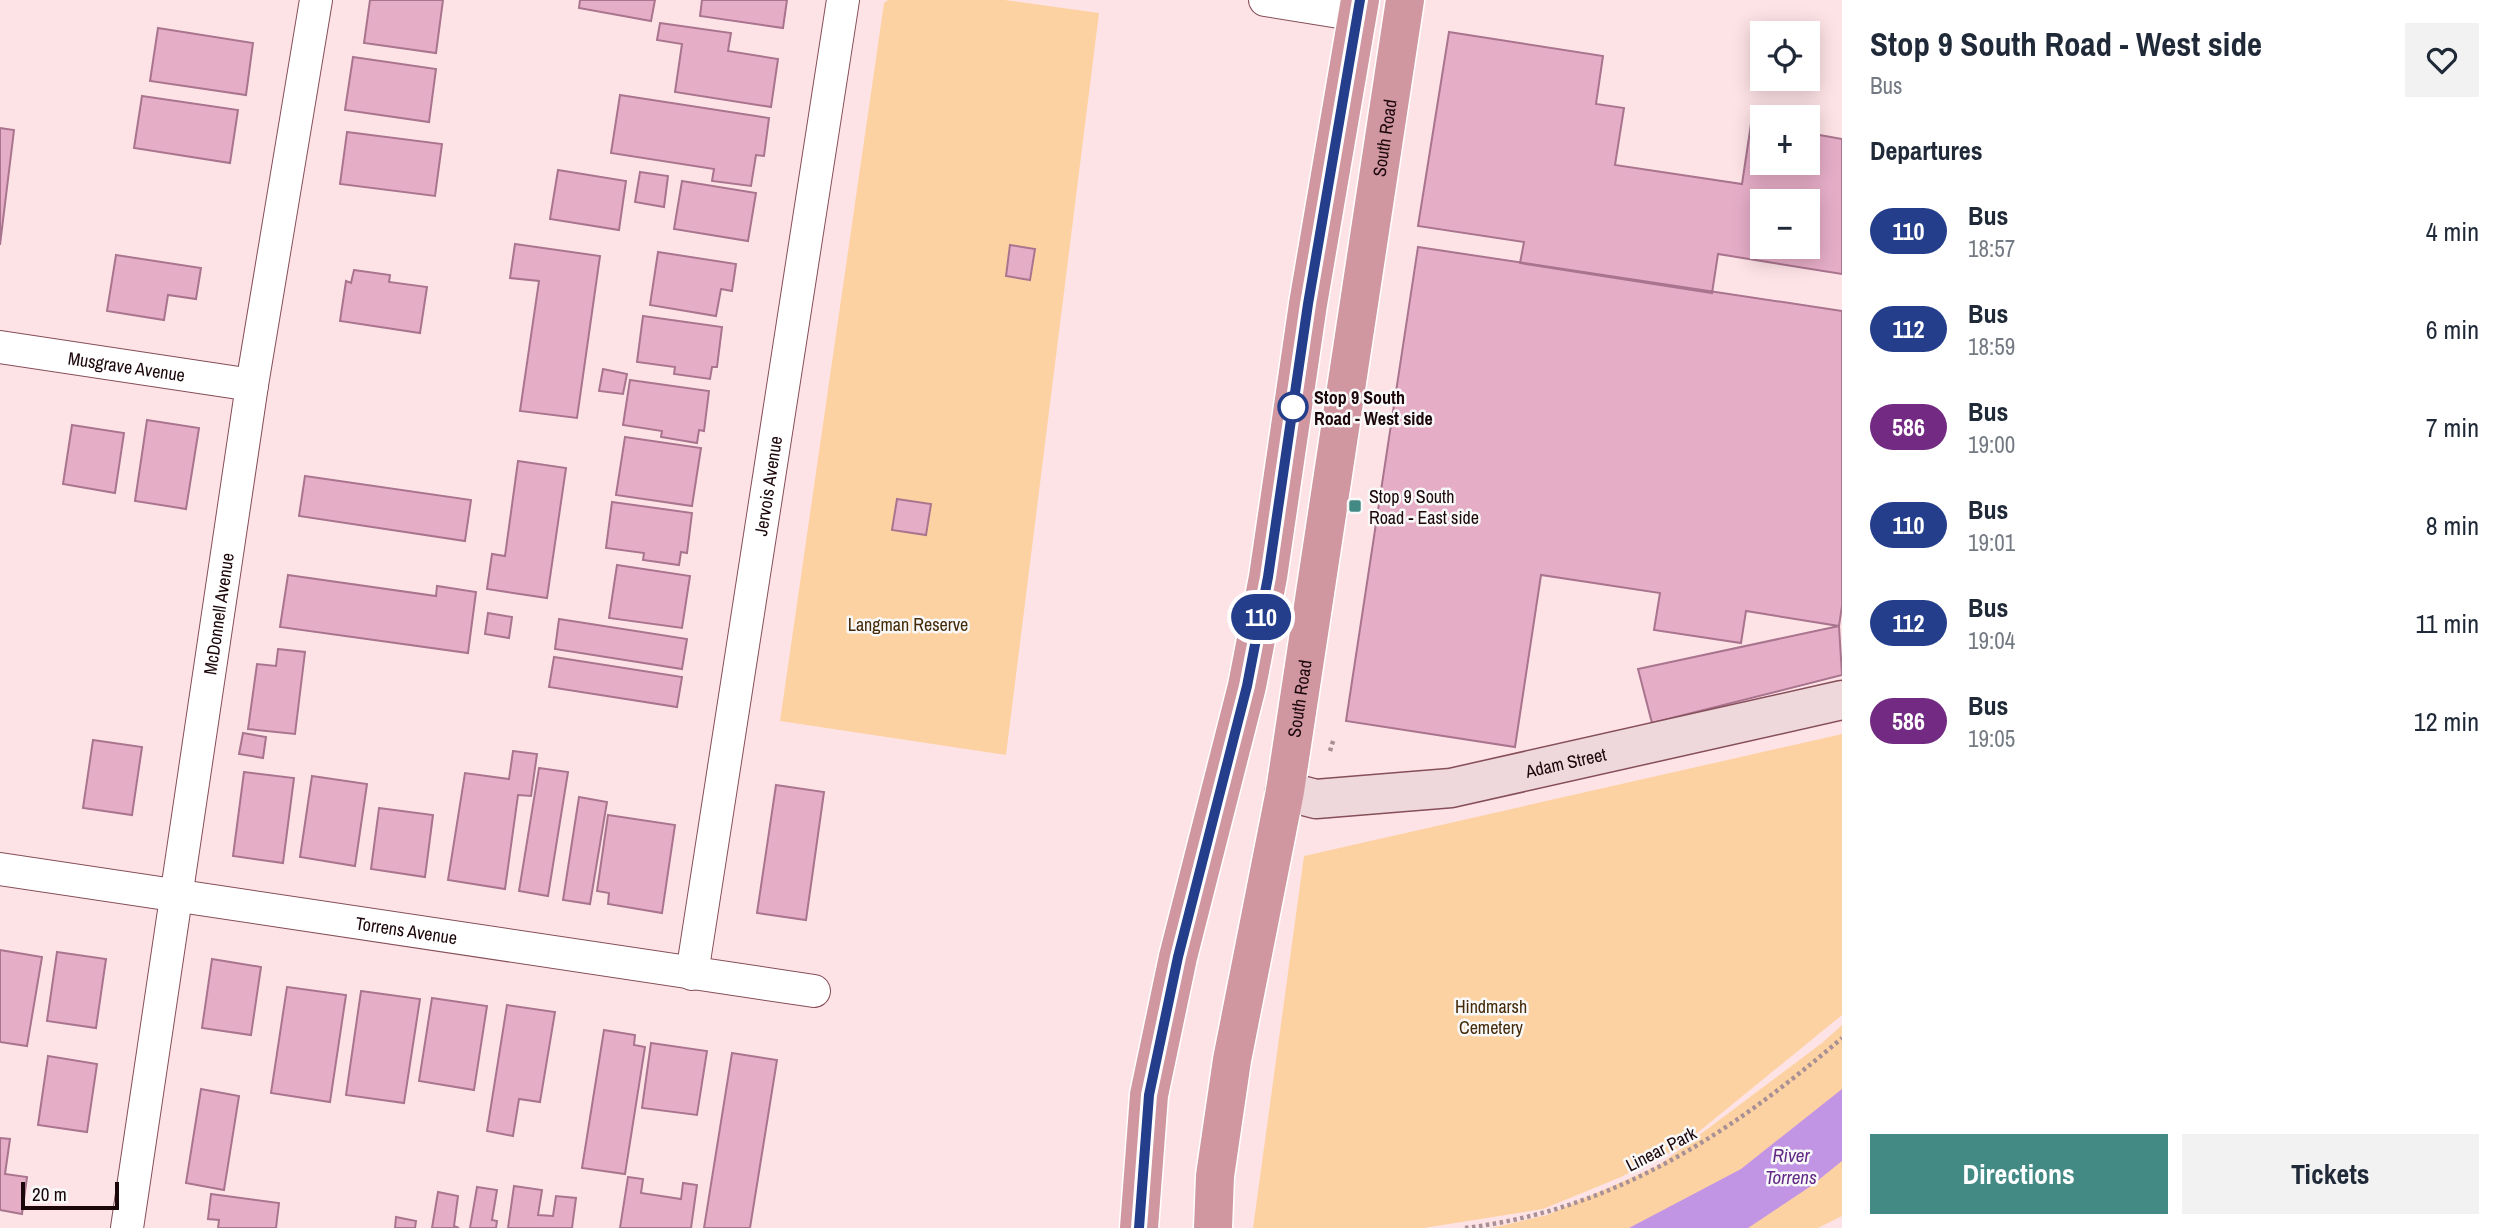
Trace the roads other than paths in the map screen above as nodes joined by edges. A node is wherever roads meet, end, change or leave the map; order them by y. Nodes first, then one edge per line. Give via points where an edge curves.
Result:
1 (316, 0) edge
2 (843, 0) edge
3 (1265, 0) edge
4 (1405, 0) edge
5 (1359, 7) edge
6 (0, 346) edge
7 (252, 385) junction
8 (1842, 700) edge
9 (1286, 791) junction
10 (0, 869) edge
11 (177, 896) junction
12 (692, 974) junction
13 (814, 990) dead end
14 (1139, 1224) edge
15 (127, 1228) edge
16 (1213, 1228) edge

1 - 7 street, McDonnell Avenue
2 - 12 street, Jervois Avenue
3 - 5 street
4 - 9 highway, South Road
5 - 14 highway via 1247,686 1178,957 1149,1095
6 - 7 street, Musgrave Avenue
7 - 11 street, McDonnell Avenue
8 - 9 main road, Adam Street via 1451,788 1316,799
9 - 16 highway, South Road via 1232,1060 1215,1176
10 - 11 street, Torrens Avenue
11 - 12 street, Torrens Avenue
11 - 15 street, McDonnell Avenue
12 - 13 street, Torrens Avenue

